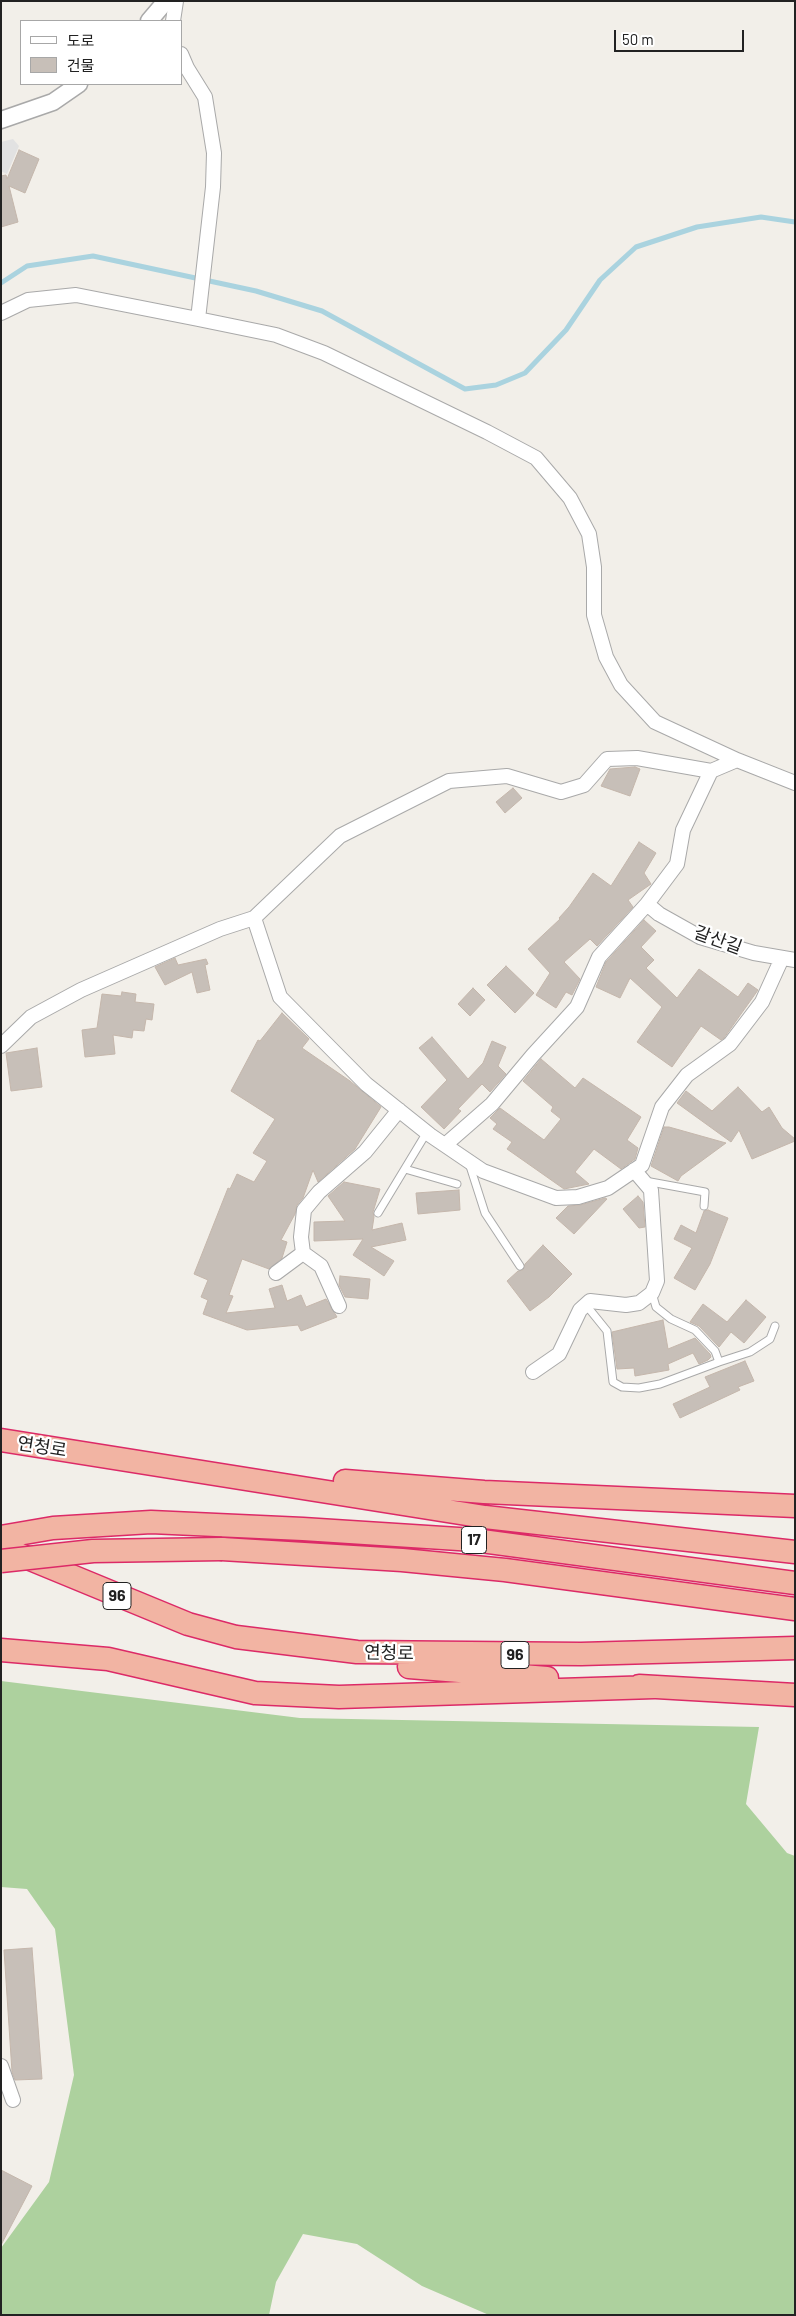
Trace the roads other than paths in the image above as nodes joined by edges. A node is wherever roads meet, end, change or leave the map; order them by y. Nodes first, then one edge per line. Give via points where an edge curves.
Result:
1 (166, 1) edge
2 (176, 1) edge
3 (150, 20) edge
4 (173, 20) edge
5 (184, 67) edge
6 (78, 85) edge
7 (1, 120) edge
8 (1, 312) edge
9 (199, 314) junction
10 (737, 760) junction
11 (711, 771) junction
12 (795, 783) edge
13 (647, 904) junction
14 (254, 918) junction
15 (788, 959) edge
16 (1, 1046) edge
17 (399, 1110) junction
18 (427, 1132) junction
19 (445, 1145) junction
20 (468, 1161) junction
21 (405, 1169) junction
22 (638, 1175) junction
23 (457, 1184) dead end
24 (704, 1206) dead end
25 (378, 1213) dead end
26 (303, 1253) junction
27 (520, 1266) dead end
28 (276, 1273) dead end
29 (652, 1293) junction
30 (586, 1305) junction
31 (339, 1306) dead end
32 (775, 1326) dead end
33 (719, 1362) junction
34 (533, 1372) dead end
35 (1, 1440) edge
36 (155, 1464) junction
37 (795, 1506) edge
38 (1, 1537) edge
39 (1, 1546) edge
40 (795, 1552) edge
41 (1, 1561) edge
42 (795, 1582) edge
43 (795, 1609) edge
44 (236, 1636) junction
45 (795, 1648) edge
46 (1, 1650) edge
47 (654, 1687) junction
48 (795, 1695) edge
49 (1, 2066) edge
50 (13, 2100) dead end

1 - 3 street
2 - 4 street
5 - 9 street via 205,97 214,153
6 - 7 street via 53,102
8 - 9 street via 28,300 76,295
9 - 10 street via 276,334 324,353 536,458 570,498 589,534 594,567 594,615 606,657 621,685 655,722
10 - 11 street
10 - 12 street
11 - 13 street via 683,830 676,864
11 - 14 street via 637,758 607,759 584,785 561,792 507,776 449,781 340,836
13 - 15 street, 갈산길 via 700,937
13 - 19 street via 599,958 577,1007 492,1104
14 - 16 street via 220,929 80,990 31,1017
14 - 17 street via 280,996 366,1084
15 - 22 street via 762,1002 730,1044 687,1076 662,1107
17 - 18 street
17 - 26 street via 365,1152 319,1192 304,1210
18 - 19 street
18 - 21 lane
19 - 20 street
20 - 22 street via 483,1171 556,1198 578,1197
20 - 27 lane via 485,1213
21 - 23 lane
21 - 25 lane
22 - 24 lane via 705,1192
22 - 29 street via 651,1190 657,1280
26 - 28 street
26 - 31 street via 321,1266
29 - 30 street via 639,1303 626,1305 590,1301
29 - 33 lane via 656,1307 671,1319 695,1330 716,1351
30 - 33 lane via 607,1331 613,1382 622,1387 660,1384
30 - 34 street via 580,1310 559,1354
32 - 33 lane via 770,1339 750,1352
35 - 36 highway, 연청로
36 - 37 highway via 484,1492
36 - 40 highway, 연청로 via 485,1517
38 - 42 highway, 17 via 53,1528 151,1522 474,1540
39 - 44 highway, 연청로 / 96 via 188,1624
41 - 43 highway, 17, bridge via 93,1551 222,1549 505,1570
44 - 45 highway, 연청로 / 96 via 358,1652 480,1655
44 - 47 highway via 343,1660
46 - 47 highway via 108,1659 256,1693 339,1697
47 - 48 highway
49 - 50 street

